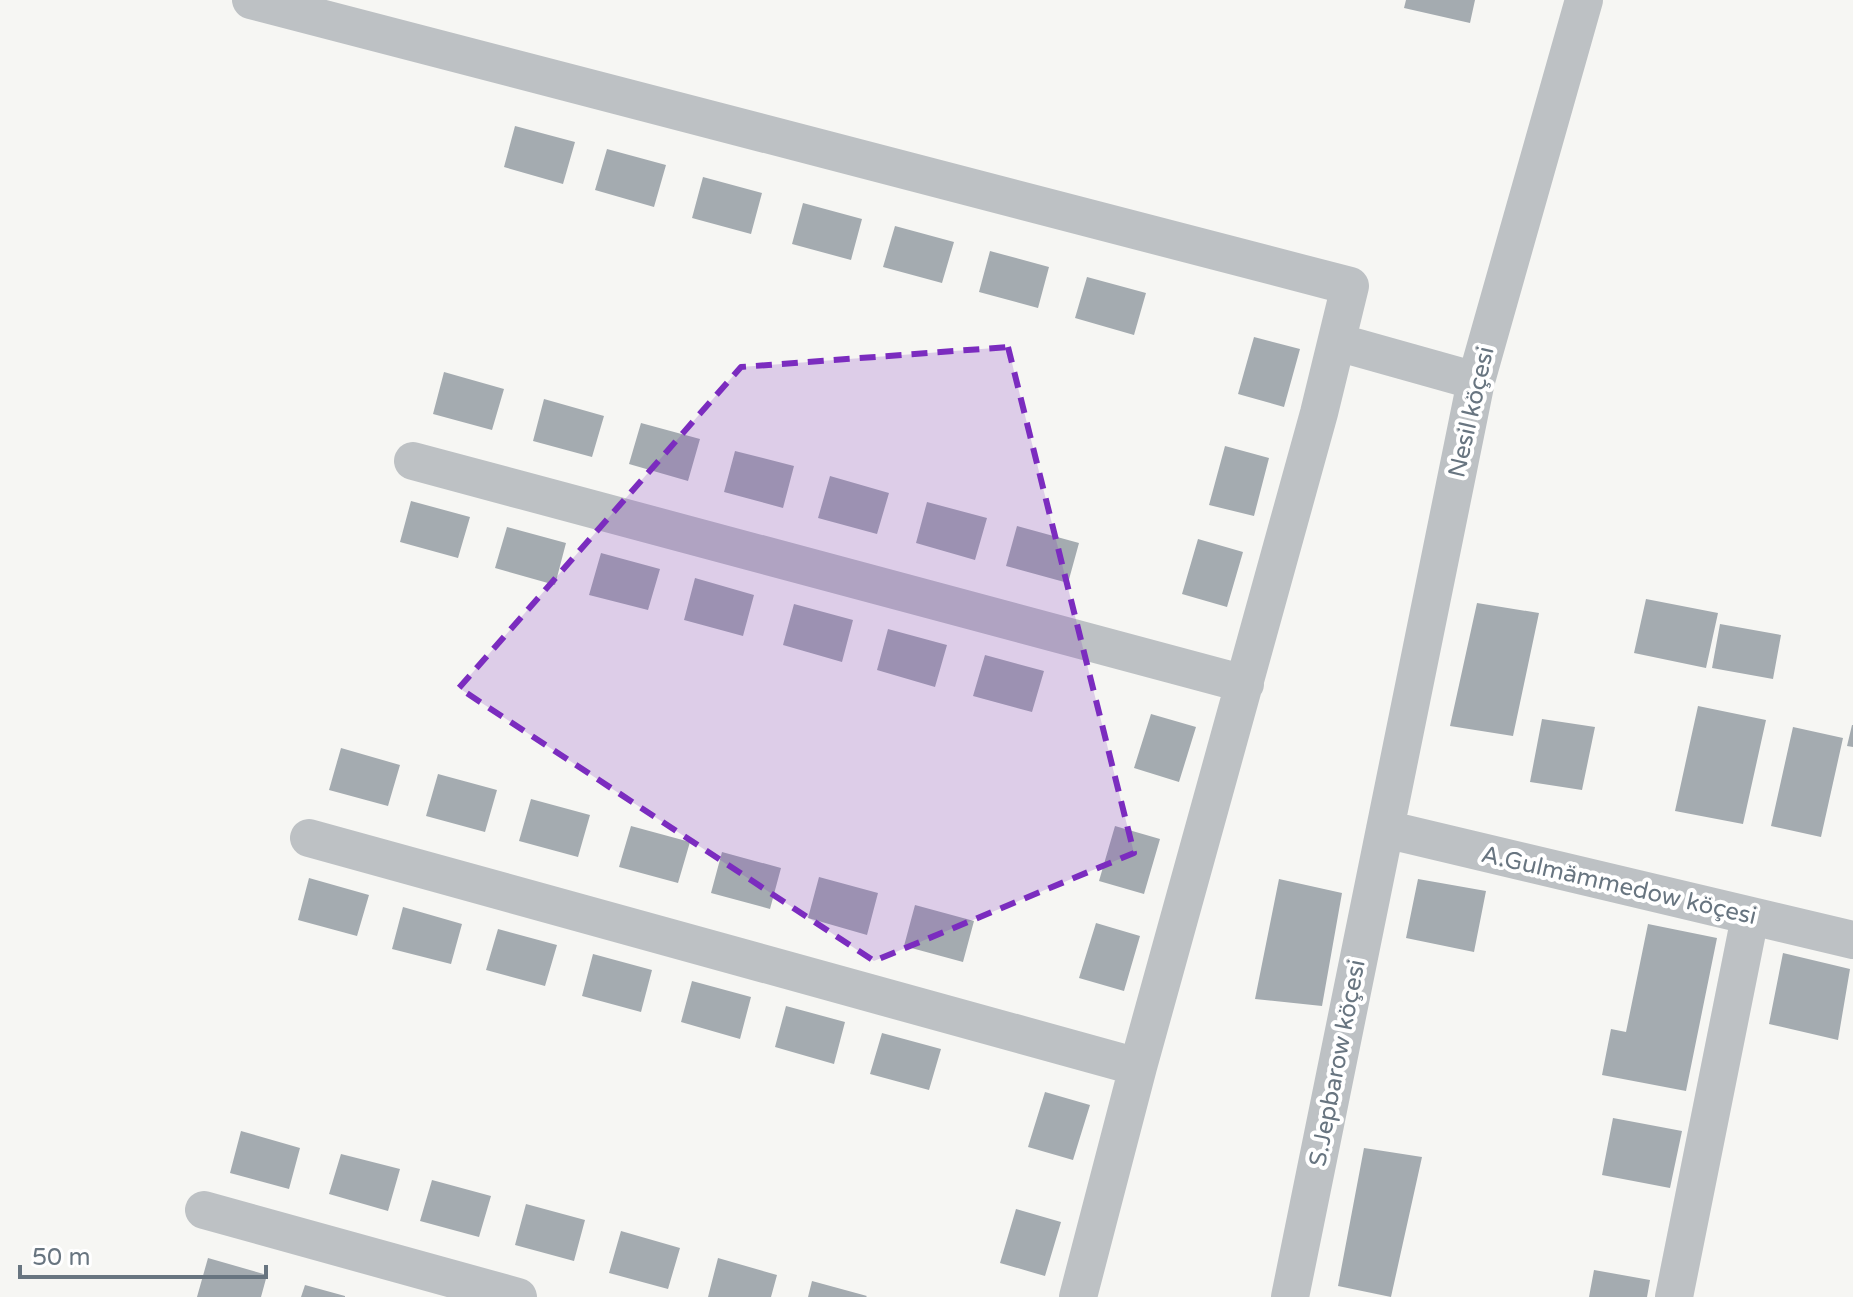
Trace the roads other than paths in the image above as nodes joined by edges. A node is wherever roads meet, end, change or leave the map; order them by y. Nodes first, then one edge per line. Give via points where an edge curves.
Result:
1 (251, 0) edge
2 (1584, 0) edge
3 (1337, 342) junction
4 (1476, 381) junction
5 (413, 461) dead end
6 (1245, 684) junction
7 (1385, 829) junction
8 (309, 838) dead end
9 (1750, 917) junction
10 (1853, 940) edge
11 (1138, 1067) junction
12 (204, 1210) dead end
13 (518, 1297) edge
14 (1078, 1297) edge
15 (1290, 1297) edge
16 (1674, 1297) edge

1 - 3 street via 1350,286
2 - 4 street, Nesil köçesi
3 - 4 street
3 - 6 street
4 - 7 street, Nesil köçesi
5 - 6 street
6 - 11 street
7 - 9 street, A.Gulmämmedow köçesi
7 - 15 street, S.Jepbarow köçesi
8 - 11 street
9 - 10 street, A.Gulmämmedow köçesi
9 - 16 street
11 - 14 street
12 - 13 street

